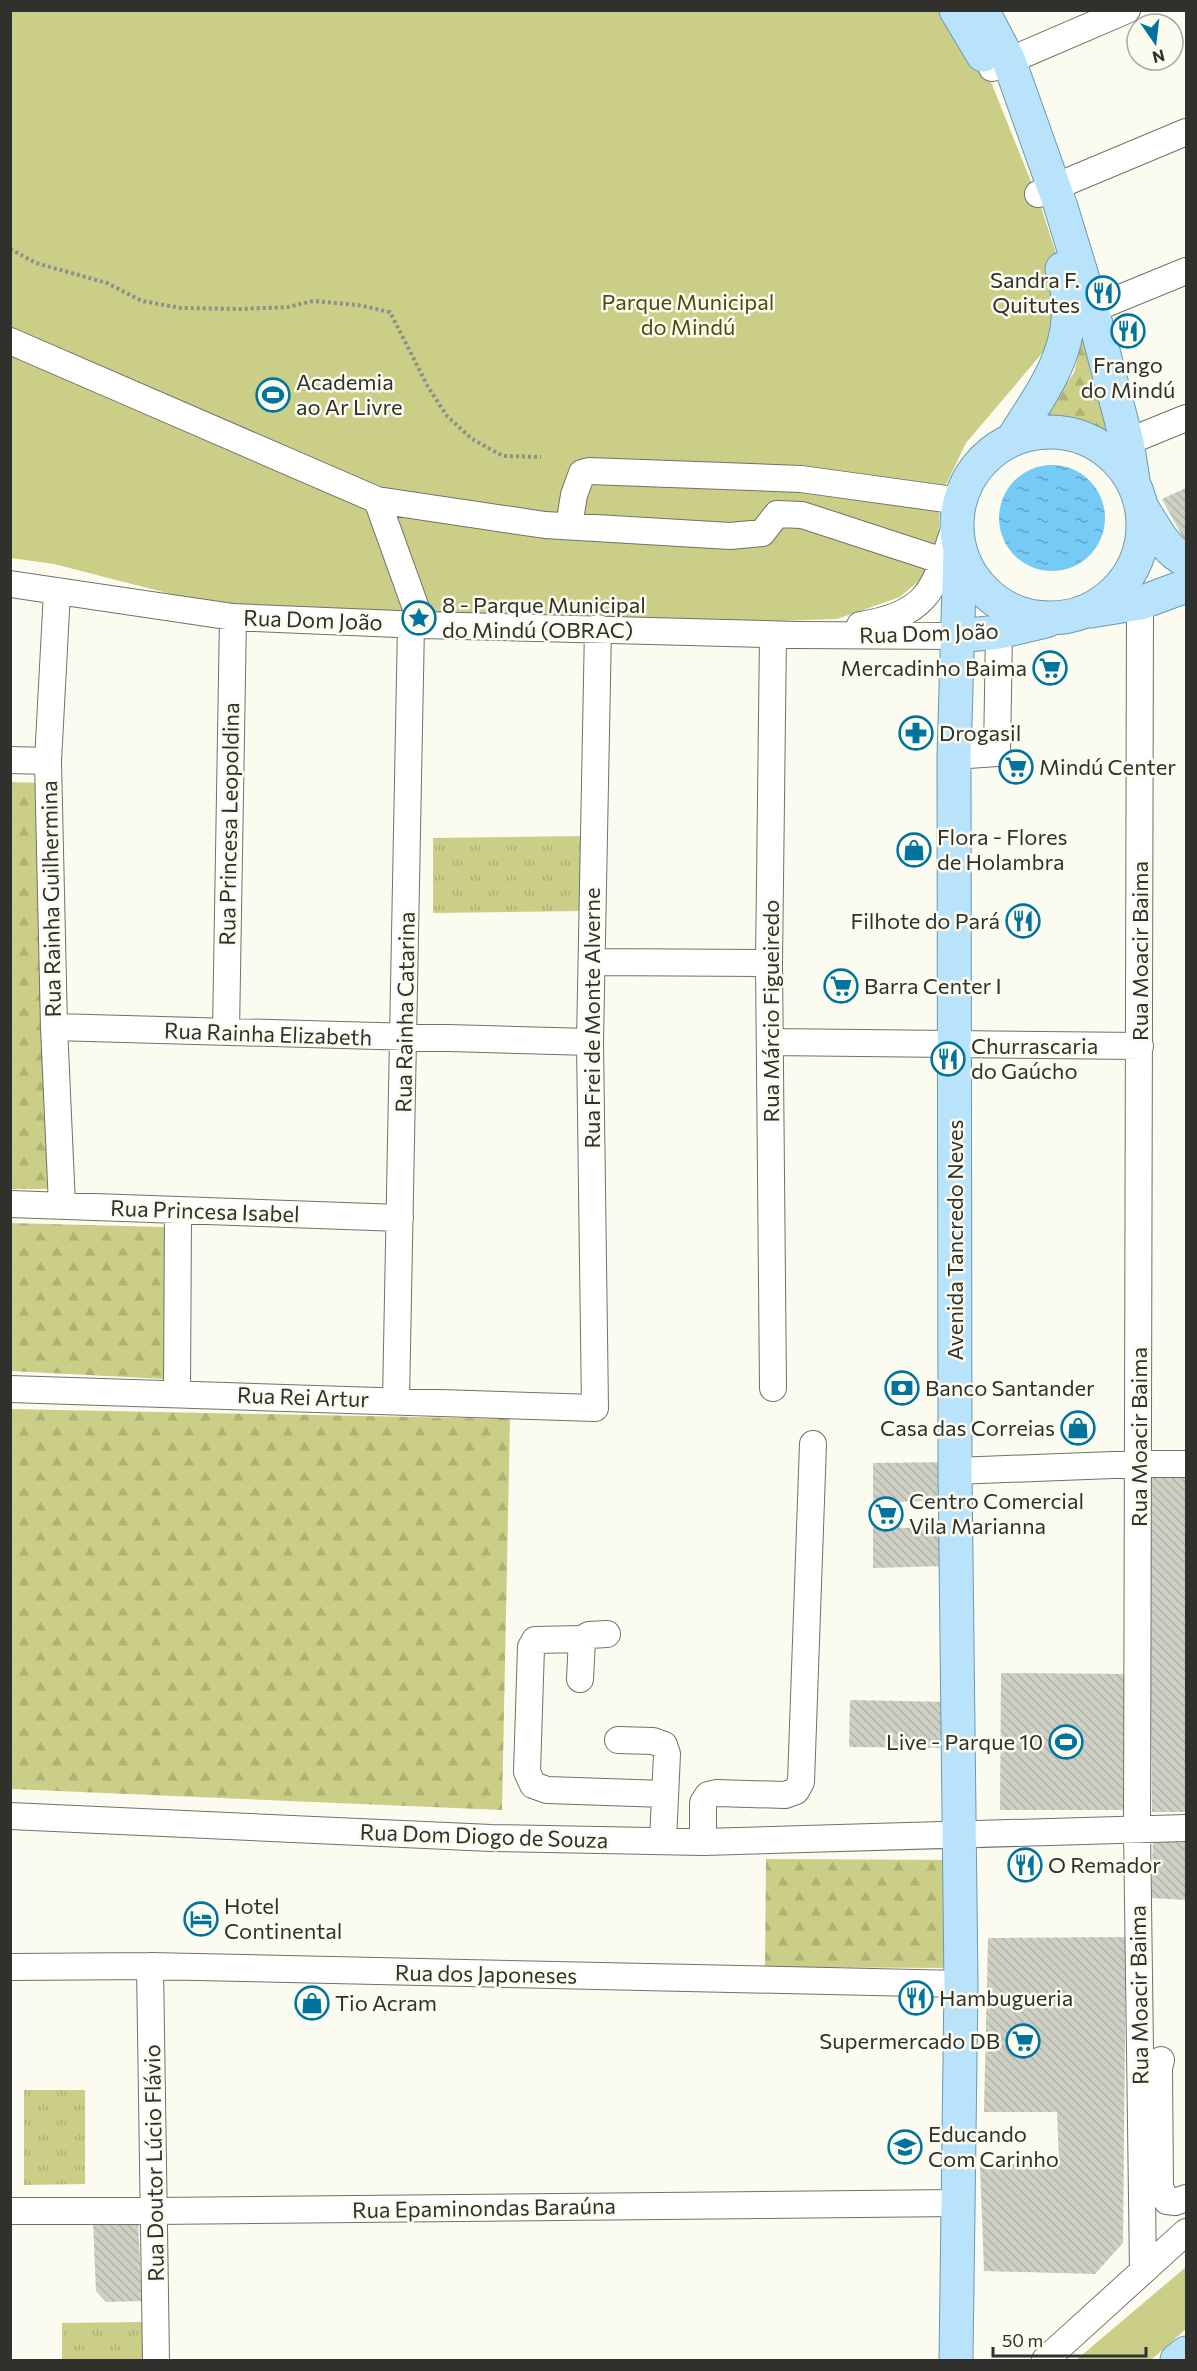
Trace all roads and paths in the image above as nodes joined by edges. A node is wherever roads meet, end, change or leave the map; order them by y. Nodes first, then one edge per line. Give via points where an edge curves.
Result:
1 (956, 10) edge
2 (982, 10) edge
3 (1127, 10) edge
4 (999, 65) junction
5 (1186, 132) edge
6 (1046, 190) junction
7 (10, 249) edge
8 (1186, 271) edge
9 (1081, 314) junction
10 (10, 341) edge
11 (1186, 418) edge
12 (1011, 440) junction
13 (1127, 442) junction
14 (541, 457) dead end
15 (780, 478) junction
16 (1137, 494) junction
17 (377, 500) junction
18 (777, 514) junction
19 (569, 526) junction
20 (955, 534) junction
21 (1186, 560) edge
22 (10, 584) edge
23 (1186, 586) edge
24 (57, 592) junction
25 (1140, 603) junction
26 (1069, 615) junction
27 (233, 617) junction
28 (416, 625) junction
29 (598, 628) junction
30 (999, 632) junction
31 (785, 635) junction
32 (957, 636) junction
33 (954, 756) junction
34 (10, 760) edge
35 (48, 761) junction
36 (592, 962) junction
37 (769, 963) junction
38 (54, 1027) junction
39 (226, 1031) junction
40 (404, 1038) junction
41 (590, 1042) junction
42 (771, 1042) junction
43 (955, 1045) junction
44 (1140, 1046) junction
45 (10, 1204) edge
46 (62, 1205) junction
47 (178, 1210) junction
48 (400, 1218) junction
49 (773, 1388) dead end
50 (10, 1389) edge
51 (177, 1394) junction
52 (396, 1400) junction
53 (595, 1408) joint
54 (813, 1444) dead end
55 (1139, 1464) junction
56 (1186, 1464) edge
57 (955, 1471) junction
58 (607, 1634) dead end
59 (582, 1639) junction
60 (580, 1679) dead end
61 (618, 1740) dead end
62 (666, 1794) junction
63 (10, 1816) edge
64 (1137, 1828) junction
65 (1186, 1828) edge
66 (958, 1835) junction
67 (663, 1841) junction
68 (704, 1842) junction
69 (150, 1966) junction
70 (10, 1967) edge
71 (961, 1984) junction
72 (1161, 2060) dead end
73 (1186, 2200) edge
74 (957, 2204) junction
75 (10, 2211) edge
76 (155, 2211) junction
77 (1186, 2232) edge
78 (1143, 2271) junction
79 (1186, 2352) edge
80 (156, 2361) edge
81 (956, 2361) edge
82 (1045, 2361) edge
83 (1177, 2361) edge

1 - 4 main road
2 - 4 main road
3 - 4 street
4 - 6 main road
5 - 6 street
6 - 9 main road
7 - 14 path via 36,263 107,283 142,301 181,308 277,308 313,301 390,312 447,416 472,439 503,456
8 - 9 street
9 - 12 main road via 1053,374
9 - 13 main road
10 - 17 street
11 - 13 street
12 - 16 main road via 1034,433 1080,436 1119,461
12 - 20 main road via 994,450 967,482
13 - 16 main road
15 - 18 street
15 - 19 street via 585,471 574,495
15 - 20 street via 801,479
16 - 21 main road via 1170,549
16 - 26 main road via 1142,541 1131,572 1100,603
17 - 19 street
17 - 28 street
18 - 19 street via 762,533 753,535
18 - 20 street
20 - 26 main road via 969,571 998,602 1038,617
20 - 31 street, Rua Dom João via 932,588 920,603 899,616
20 - 32 main road, Avenida Tancredo Neves
22 - 24 street, Rua Dom João
23 - 25 main road
24 - 27 street, Rua Dom João
24 - 35 street, Rua Rainha Guilhermina
25 - 26 main road
25 - 44 street, Rua Moacir Baima
26 - 30 main road, Rua Dom João
27 - 28 street, Rua Dom João
27 - 39 street, Rua Princesa Leopoldina
28 - 29 street, Rua Dom João
28 - 40 street, Rua Rainha Catarina
29 - 31 street, Rua Dom João
29 - 36 street, Rua Frei de Monte Alverne
30 - 32 main road, Rua Dom João
30 - 33 street via 997,753
31 - 32 street, Rua Dom João
31 - 37 street, Rua Márcio Figueiredo
32 - 33 main road, Avenida Tancredo Neves
33 - 43 main road, Avenida Tancredo Neves
34 - 35 street
35 - 38 street, Rua Rainha Guilhermina
36 - 37 street
36 - 41 street, Rua Frei de Monte Alverne
37 - 42 street, Rua Márcio Figueiredo
38 - 39 street, Rua Rainha Elizabeth
38 - 46 street, Rua Rainha Guilhermina
39 - 40 street, Rua Rainha Elizabeth
40 - 41 street, Rua Rainha Elizabeth
40 - 48 street, Rua Rainha Catarina
41 - 53 street, Rua Frei de Monte Alverne
42 - 43 street
42 - 49 street, Rua Márcio Figueiredo
43 - 44 street
43 - 57 main road, Avenida Tancredo Neves
44 - 55 street, Rua Moacir Baima
45 - 46 street, Rua Princesa Isabel
46 - 47 street, Rua Princesa Isabel
47 - 48 street, Rua Princesa Isabel
47 - 51 street
48 - 52 street, Rua Rainha Catarina
50 - 51 street, Rua Rei Artur
51 - 52 street, Rua Rei Artur
52 - 53 street, Rua Rei Artur
54 - 68 street via 801,1782 796,1791 785,1795 708,1795 703,1803
55 - 56 street
55 - 57 street
55 - 64 street, Rua Moacir Baima
57 - 66 main road, Avenida Tancredo Neves
58 - 59 street
59 - 60 street
59 - 62 street via 535,1640 531,1647 527,1772 533,1785 547,1790
61 - 62 street via 664,1745
62 - 67 street
63 - 67 street, Rua Dom Diogo de Souza via 491,1838
64 - 65 street, Rua Dom Diogo de Souza
64 - 66 street, Rua Dom Diogo de Souza
64 - 78 street, Rua Moacir Baima
66 - 68 street, Rua Dom Diogo de Souza
66 - 71 main road, Avenida Tancredo Neves
67 - 68 street, Rua Dom Diogo de Souza
69 - 70 street, Rua dos Japoneses
69 - 71 street, Rua dos Japoneses
69 - 76 street, Rua Doutor Lúcio Flávio
71 - 74 main road, Avenida Tancredo Neves
72 - 73 street via 1160,2188 1167,2201
74 - 76 street, Rua Epaminondas Baraúna
74 - 81 main road, Avenida Tancredo Neves
75 - 76 street, Rua Epaminondas Baraúna
76 - 80 street, Rua Doutor Lúcio Flávio
77 - 78 street
78 - 82 street
79 - 83 main road

